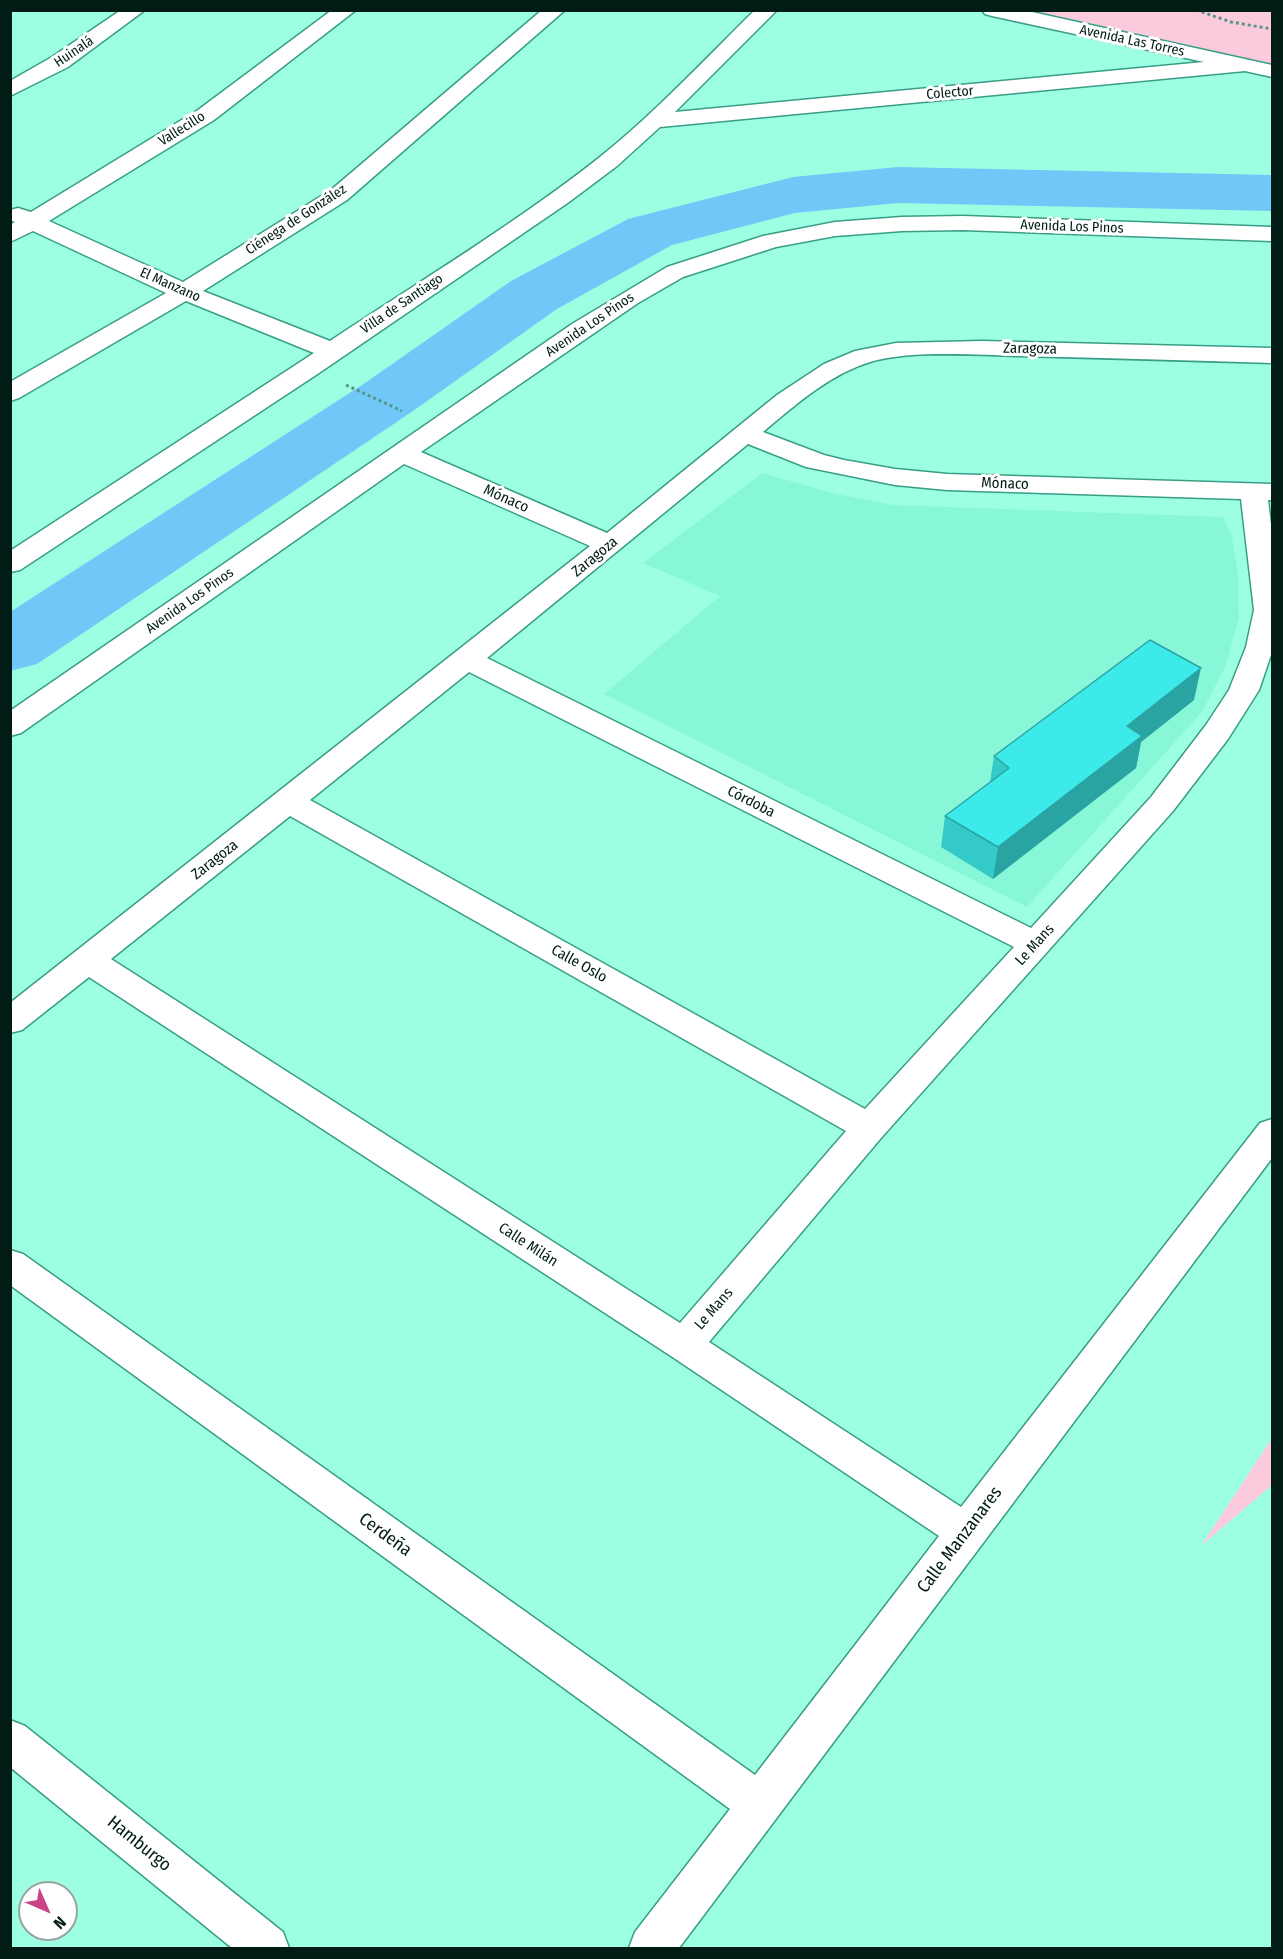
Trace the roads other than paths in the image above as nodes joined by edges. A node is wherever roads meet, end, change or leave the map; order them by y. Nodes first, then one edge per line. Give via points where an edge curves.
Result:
1 (135, 10) edge
2 (346, 10) edge
3 (555, 10) edge
4 (768, 10) edge
5 (992, 10) edge
6 (1245, 65) junction
7 (1272, 71) edge
8 (10, 90) edge
9 (654, 121) junction
10 (10, 212) edge
11 (33, 222) junction
12 (1272, 234) edge
13 (10, 235) edge
14 (184, 292) junction
15 (332, 351) junction
16 (1272, 355) edge
17 (10, 393) edge
18 (745, 434) junction
19 (402, 454) junction
20 (1263, 492) edge
21 (610, 545) junction
22 (10, 564) edge
23 (466, 659) junction
24 (10, 726) edge
25 (288, 801) junction
26 (1036, 944) junction
27 (88, 960) junction
28 (10, 1021) edge
29 (869, 1128) junction
30 (1272, 1133) edge
31 (10, 1265) edge
32 (684, 1345) junction
33 (966, 1532) junction
34 (10, 1740) edge
35 (759, 1804) junction
36 (267, 1948) edge
37 (651, 1948) edge

1 - 8 street, Huinalá via 60,62
2 - 11 street, Vallecillo via 206,115
3 - 14 street, Ciénega de González via 339,195
4 - 9 street, Villa de Santiago
5 - 6 street, Avenida Las Torres
6 - 7 street, Avenida Las Torres
6 - 9 street, Colector
9 - 15 street, Villa de Santiago via 561,197
10 - 11 street, El Manzano
11 - 13 street, Vallecillo
11 - 14 street, El Manzano
12 - 19 street, Avenida Los Pinos via 902,224 835,229 771,241 675,272 629,298
14 - 15 street, El Manzano
14 - 17 street, Ciénega de González
15 - 22 street, Villa de Santiago
16 - 18 street, Zaragoza via 982,348 888,352 854,359 830,372
18 - 20 street, Mónaco via 815,461 896,477
18 - 21 street, Zaragoza
19 - 21 street, Mónaco
19 - 24 street, Avenida Los Pinos
20 - 26 street, Le Mans via 1268,610 1244,690 1162,804
21 - 23 street, Zaragoza
23 - 25 street, Zaragoza
23 - 26 street, Córdoba
25 - 27 street, Zaragoza
25 - 29 street, Calle Oslo
26 - 29 street, Le Mans
27 - 28 street, Zaragoza
27 - 32 street, Calle Milán
29 - 32 street, Le Mans
30 - 33 street, Calle Manzanares
31 - 35 street, Cerdeña
32 - 33 street, Calle Milán
33 - 35 street, Calle Manzanares
34 - 36 street, Hamburgo
35 - 37 street, Calle Manzanares

